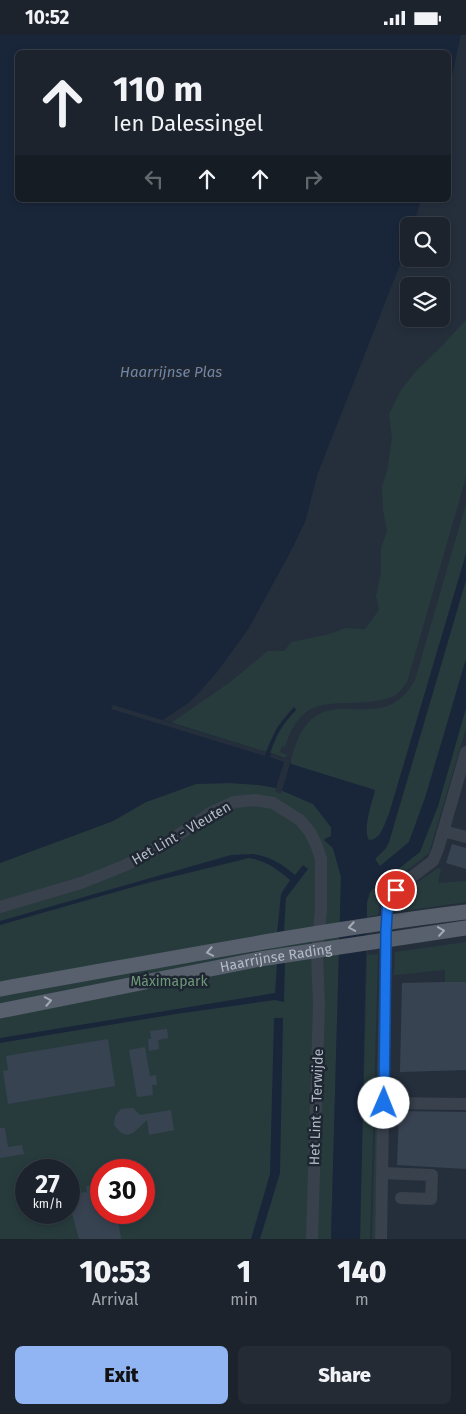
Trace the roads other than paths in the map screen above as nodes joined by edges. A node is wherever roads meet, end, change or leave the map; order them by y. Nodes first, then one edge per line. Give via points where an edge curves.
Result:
1 (466, 752) edge
2 (443, 831) junction
3 (466, 837) edge
4 (0, 907) edge
5 (466, 912) edge
6 (466, 928) edge
7 (319, 975) joint
8 (0, 989) edge
9 (0, 1011) edge
10 (384, 1103) junction
11 (466, 1104) edge
12 (382, 1173) junction
13 (400, 1199) dead end
14 (312, 1239) edge
15 (381, 1239) edge

1 - 2 street
2 - 3 street
2 - 10 street via 433,861 388,897
4 - 7 street, Het Lint - Vleuten via 81,883 126,865 234,802 255,800 273,803 300,820 310,832 321,859
5 -> 8 main road, Haarrijnse Rading via 375,923
9 -> 6 main road, Haarrijnse Rading via 260,959
7 - 14 street, Het Lint - Terwijde
10 - 11 street
10 - 12 street
12 - 13 street via 432,1175 431,1199
12 - 15 street

